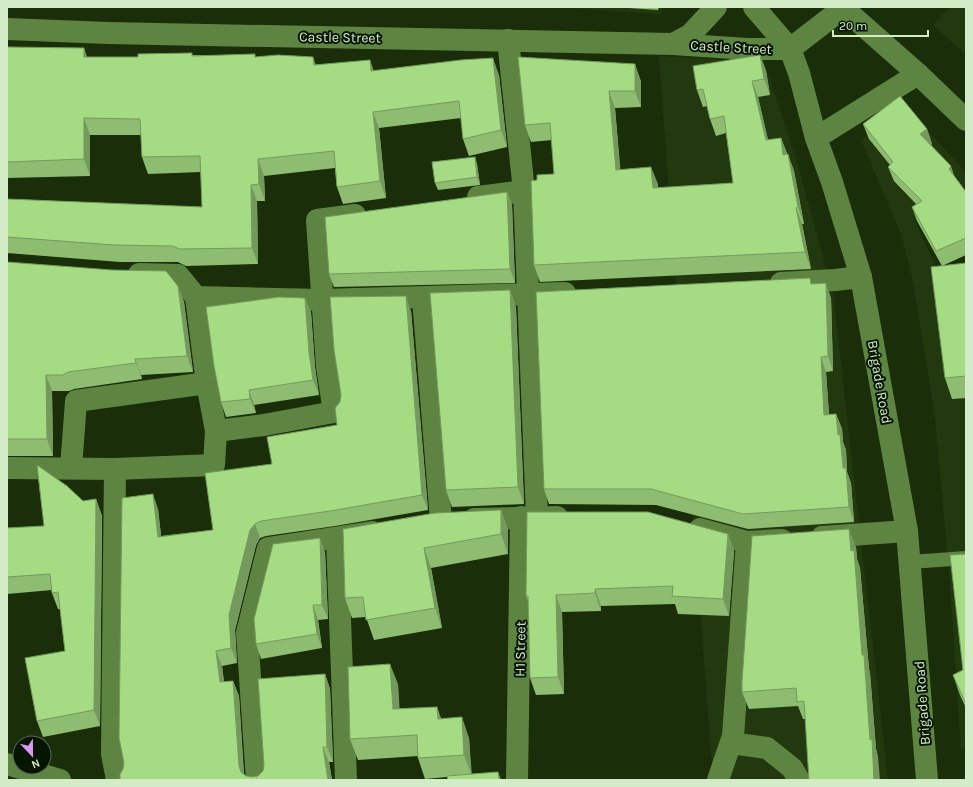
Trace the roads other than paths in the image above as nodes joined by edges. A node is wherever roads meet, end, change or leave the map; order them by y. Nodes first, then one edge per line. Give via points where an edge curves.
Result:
1 (716, 7) edge
2 (754, 7) edge
3 (843, 8) edge
4 (7, 29) edge
5 (508, 40) junction
6 (673, 44) junction
7 (790, 49) junction
8 (918, 74) junction
9 (966, 120) edge
10 (816, 138) junction
11 (524, 191) junction
12 (455, 201) edge
13 (371, 212) edge
14 (119, 274) edge
15 (862, 277) junction
16 (764, 283) edge
17 (584, 292) edge
18 (528, 295) junction
19 (196, 297) junction
20 (423, 298) junction
21 (322, 300) junction
22 (207, 383) junction
23 (216, 432) junction
24 (7, 468) edge
25 (71, 468) junction
26 (115, 469) junction
27 (529, 517) junction
28 (577, 517) edge
29 (441, 520) junction
30 (678, 523) edge
31 (419, 524) edge
32 (389, 529) edge
33 (907, 531) junction
34 (337, 538) junction
35 (747, 542) junction
36 (966, 558) edge
37 (910, 562) junction
38 (731, 743) junction
39 (7, 764) edge
40 (60, 780) edge
41 (117, 780) edge
42 (257, 780) edge
43 (346, 780) edge
44 (517, 780) edge
45 (718, 780) edge
46 (799, 780) edge
47 (927, 780) edge

1 - 6 street, Castle Street via 690,35
2 - 7 street, Brigade Road
3 - 7 street
3 - 8 street
4 - 5 street, Castle Street
5 - 6 street, Castle Street
5 - 11 street, H1 Street
6 - 7 street, Castle Street
7 - 10 street, Brigade Road
8 - 9 street
8 - 10 street
10 - 15 street, Brigade Road
11 - 12 street
11 - 18 street, H1 Street
13 - 21 street via 317,220
14 - 19 street via 178,275
15 - 16 street
15 - 33 street, Brigade Road
17 - 18 street
18 - 20 street
18 - 27 street, H1 Street
19 - 21 street
19 - 22 street
20 - 21 street
20 - 29 street
21 - 23 street via 327,366 334,412
22 - 23 street
22 - 25 street via 76,401
23 - 26 street via 214,466
24 - 25 street
25 - 26 street
26 - 41 street via 112,754
27 - 28 street
27 - 29 street
27 - 44 street, H1 Street
29 - 31 street
30 - 35 street
32 - 34 street
33 - 35 street
33 - 37 street, Brigade Road
34 - 42 street via 268,548 248,633
34 - 43 street
35 - 38 street
36 - 37 lane
37 - 47 street, Brigade Road
38 - 45 street
38 - 46 street via 767,748 792,768
39 - 40 street

